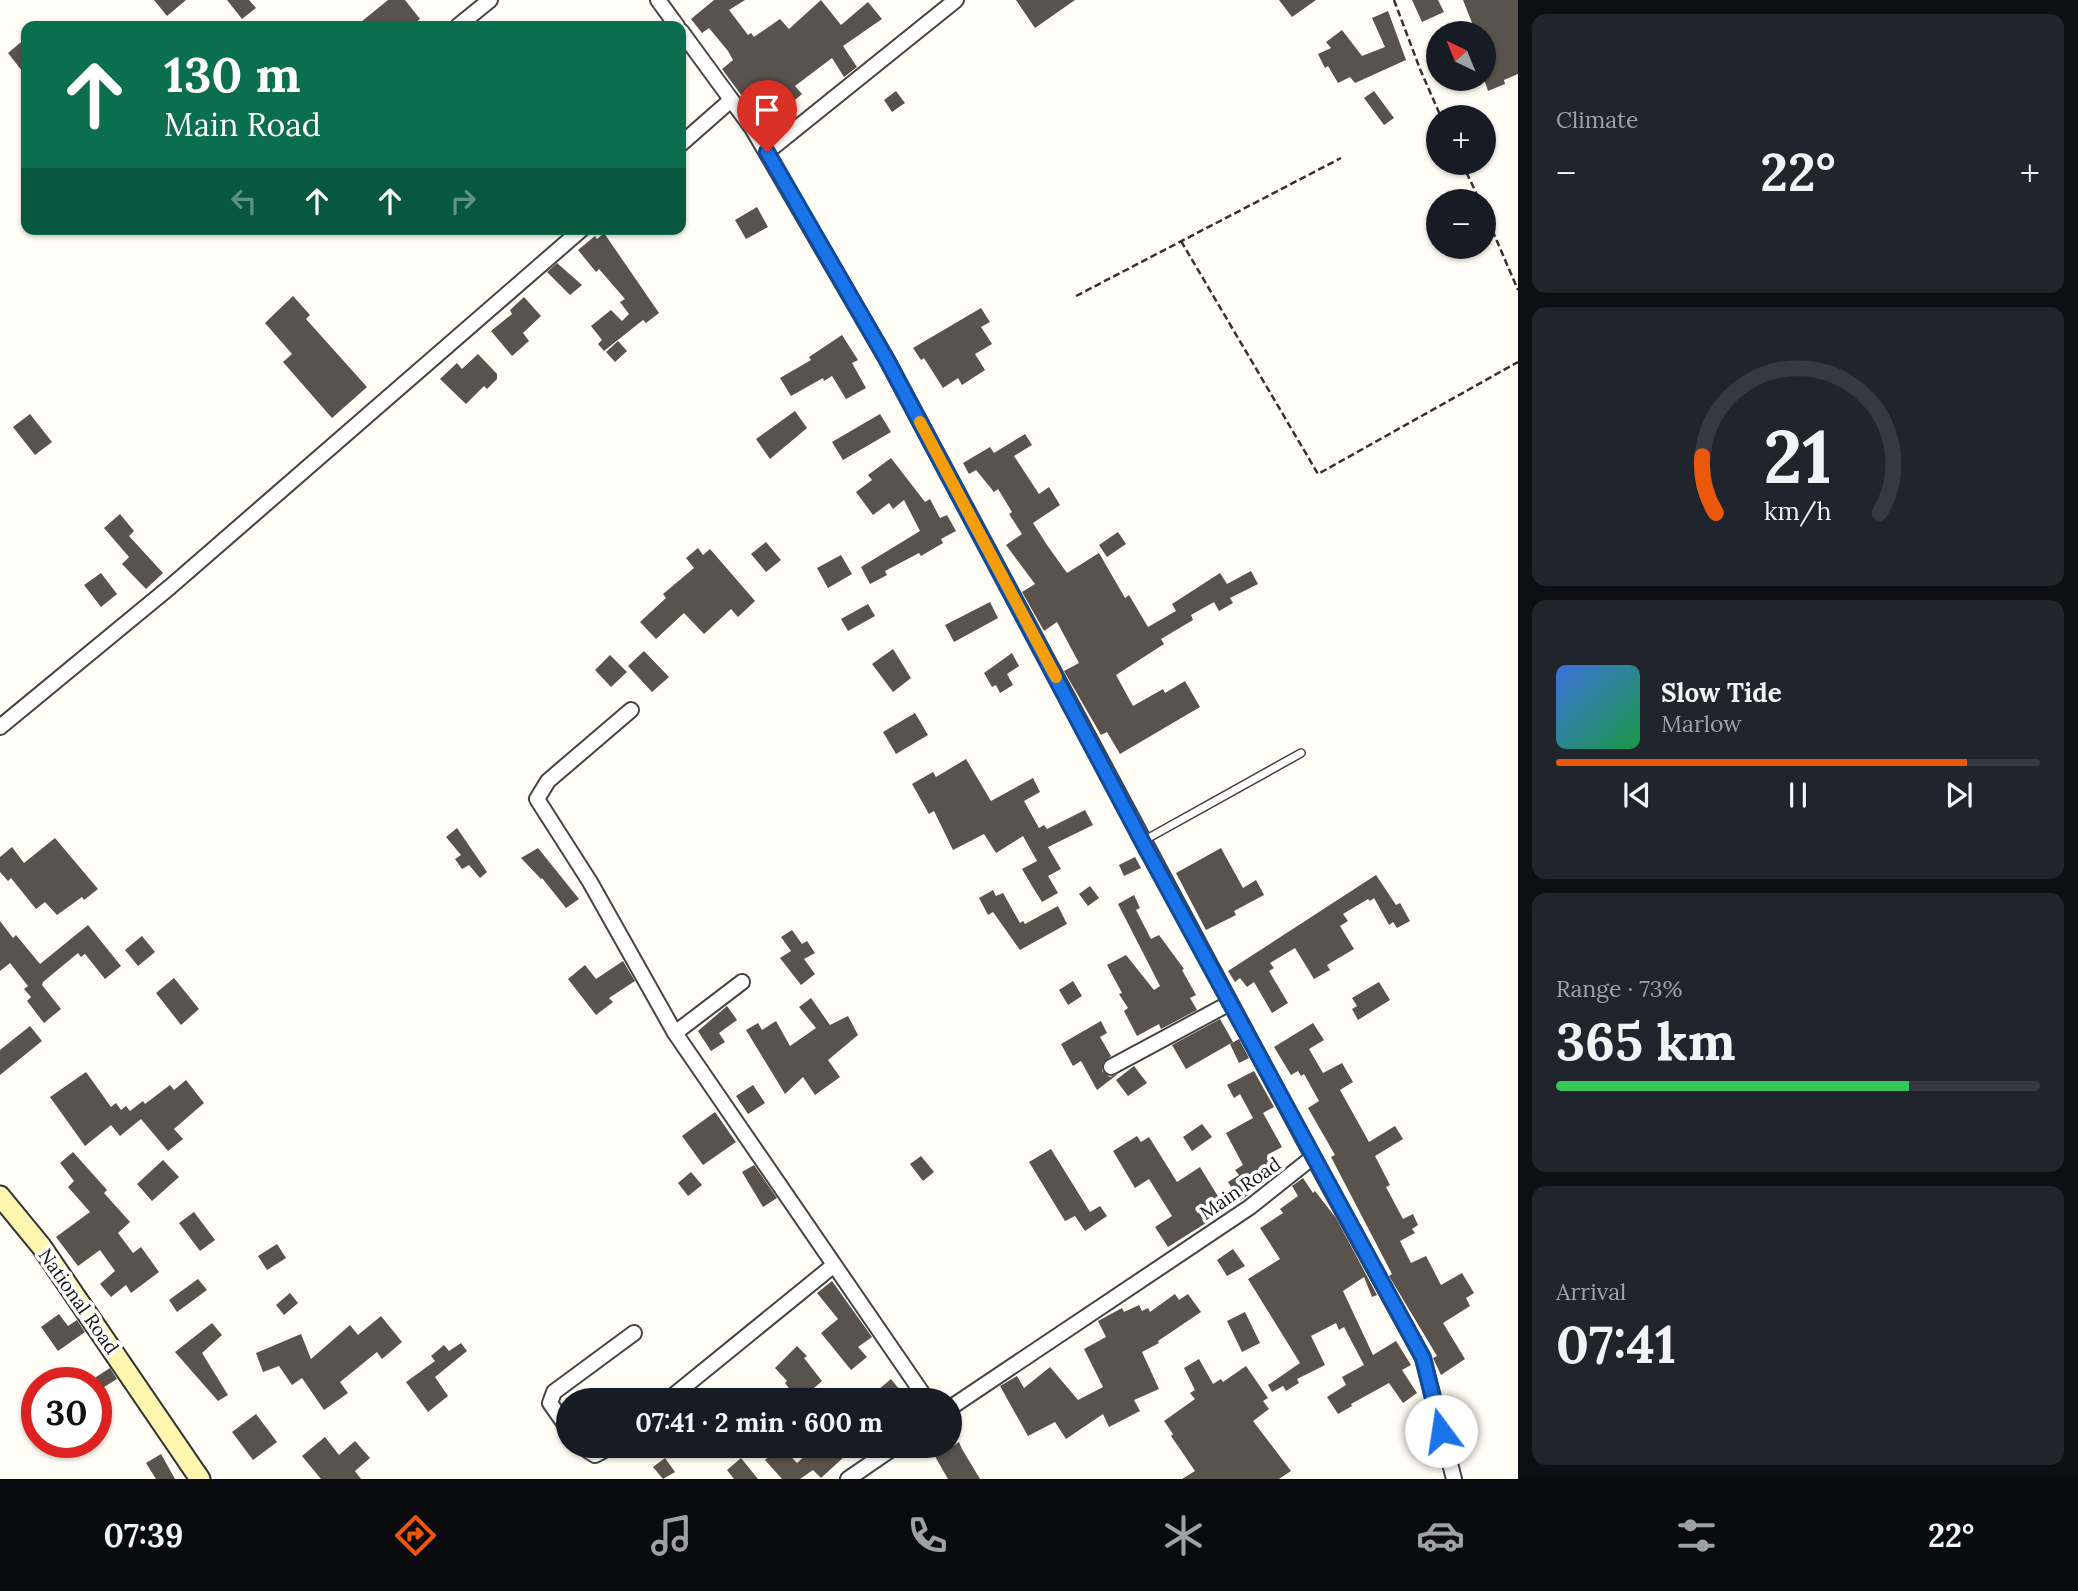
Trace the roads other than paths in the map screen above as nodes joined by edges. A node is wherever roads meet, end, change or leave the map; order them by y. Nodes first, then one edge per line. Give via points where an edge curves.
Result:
1 (490, 0) edge
2 (658, 0) edge
3 (956, 0) edge
4 (464, 21) edge
5 (673, 21) edge
6 (686, 38) edge
7 (732, 100) junction
8 (686, 140) edge
9 (767, 152) junction
10 (575, 235) edge
11 (631, 710) dead end
12 (0, 727) edge
13 (1301, 753) dead end
14 (1142, 841) junction
15 (742, 982) dead end
16 (1230, 1003) junction
17 (675, 1033) junction
18 (1111, 1067) dead end
19 (1313, 1157) junction
20 (0, 1196) edge
21 (834, 1265) junction
22 (634, 1333) dead end
23 (559, 1388) edge
24 (683, 1388) edge
25 (919, 1388) edge
26 (556, 1391) edge
27 (962, 1400) edge
28 (556, 1413) edge
29 (879, 1458) edge
30 (200, 1479) edge
31 (848, 1479) edge
32 (1454, 1479) edge

1 - 4 street
2 - 5 street
3 - 9 street
6 - 7 street
7 - 8 street
7 - 9 street
9 - 14 street via 887,360
10 - 12 street via 170,587
11 - 17 street via 548,781 537,799
13 - 14 lane
14 - 16 street
15 - 17 street
16 - 18 street
16 - 19 street
17 - 21 street
19 - 27 street, Main Road via 1250,1207
19 - 32 street via 1423,1358
20 - 30 street, National Road via 41,1247
21 - 24 street
21 - 25 street
22 - 23 street
26 - 28 street via 550,1403
29 - 31 street

